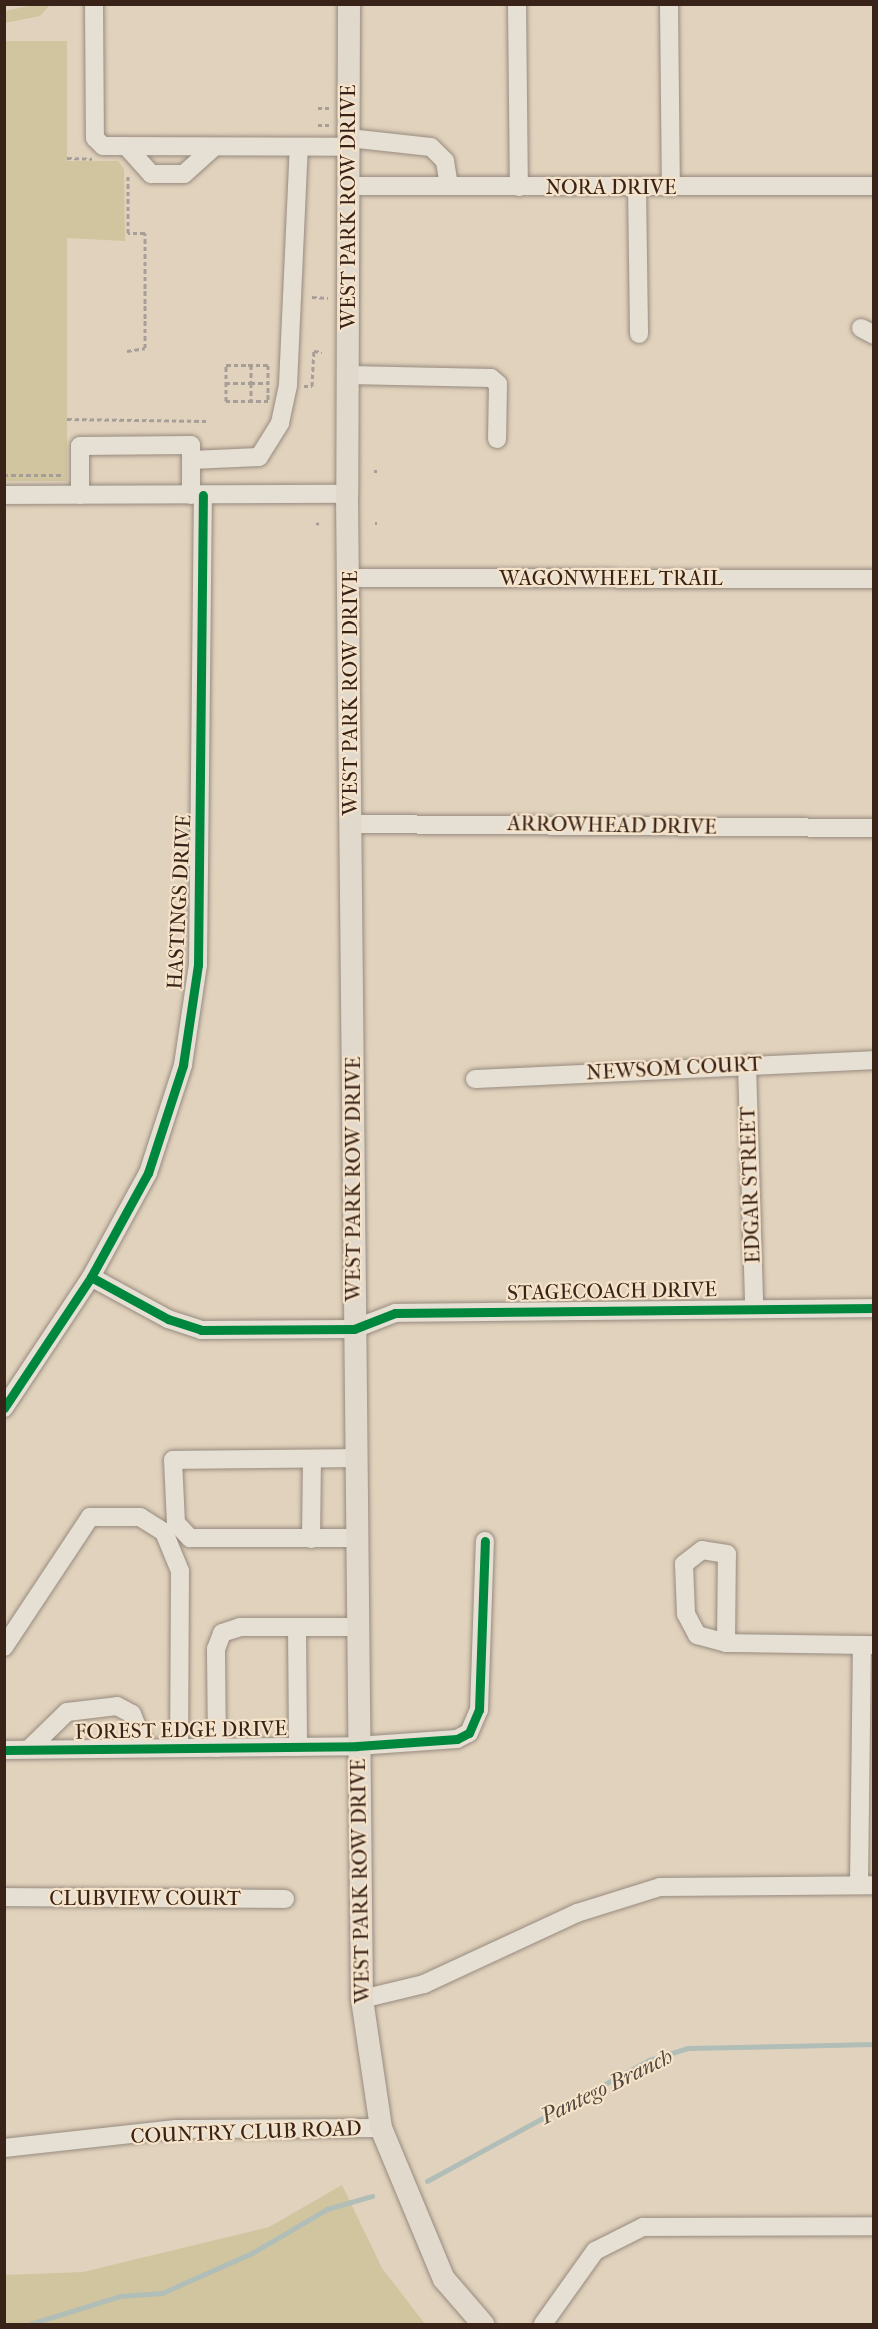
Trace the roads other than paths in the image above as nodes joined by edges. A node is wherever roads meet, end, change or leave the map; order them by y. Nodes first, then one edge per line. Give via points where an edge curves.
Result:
1 (94, 4) edge
2 (349, 4) edge
3 (518, 4) edge
4 (669, 4) edge
5 (343, 137) junction
6 (214, 147) junction
7 (298, 147) junction
8 (124, 155) junction
9 (348, 186) junction
10 (449, 186) junction
11 (873, 186) edge
12 (519, 187) junction
13 (637, 187) junction
14 (671, 188) junction
15 (639, 334) dead end
16 (348, 375) junction
17 (497, 439) dead end
18 (191, 460) junction
19 (347, 494) junction
20 (4, 495) edge
21 (80, 495) junction
22 (197, 495) junction
23 (349, 578) junction
24 (873, 579) edge
25 (351, 824) junction
26 (873, 828) edge
27 (873, 1060) edge
28 (747, 1064) junction
29 (475, 1079) dead end
30 (91, 1277) junction
31 (754, 1306) junction
32 (873, 1308) edge
33 (354, 1329) junction
34 (4, 1408) edge
35 (355, 1458) junction
36 (312, 1460) junction
37 (356, 1538) junction
38 (311, 1539) junction
39 (485, 1541) dead end
40 (297, 1627) junction
41 (356, 1627) junction
42 (726, 1643) junction
43 (868, 1645) edge
44 (4, 1647) edge
45 (357, 1746) junction
46 (298, 1747) junction
47 (146, 1748) junction
48 (179, 1748) junction
49 (217, 1748) junction
50 (28, 1749) junction
51 (4, 1750) edge
52 (866, 1885) edge
53 (4, 1897) edge
54 (285, 1899) dead end
55 (362, 1999) junction
56 (381, 2128) junction
57 (4, 2148) edge
58 (873, 2226) edge
59 (483, 2325) edge
60 (543, 2325) edge

1 - 8 street via 95,138
2 - 5 main road, WEST PARK ROW DRIVE
3 - 12 street
4 - 14 street
5 - 7 street
5 - 9 main road, WEST PARK ROW DRIVE
5 - 10 street via 431,147 445,161
6 - 7 street
6 - 8 street
6 - 8 street via 184,174 151,174
7 - 18 street via 288,385 280,423 259,457
9 - 10 street, NORA DRIVE
9 - 16 main road, WEST PARK ROW DRIVE
10 - 12 street, NORA DRIVE
11 - 14 street, NORA DRIVE
12 - 13 street, NORA DRIVE
13 - 14 street, NORA DRIVE
13 - 15 street
16 - 17 street via 491,378 498,384
16 - 19 main road, WEST PARK ROW DRIVE
18 - 21 street via 191,445 80,446
18 - 22 street, HASTINGS DRIVE
19 - 22 street
19 - 23 main road, WEST PARK ROW DRIVE
20 - 21 street
21 - 22 street
22 - 30 street, HASTINGS DRIVE via 198,965 183,1065 148,1173
23 - 24 street, WAGONWHEEL TRAIL
23 - 25 main road, WEST PARK ROW DRIVE
25 - 26 street, ARROWHEAD DRIVE
25 - 33 main road, WEST PARK ROW DRIVE
27 - 28 street, NEWSOM COURT
28 - 29 street, NEWSOM COURT
28 - 31 street, EDGAR STREET
30 - 33 street via 168,1319 201,1330
30 - 34 street, HASTINGS DRIVE
31 - 32 street, STAGECOACH DRIVE
31 - 33 street, STAGECOACH DRIVE via 395,1313
33 - 35 main road, WEST PARK ROW DRIVE
35 - 36 street
35 - 37 main road, WEST PARK ROW DRIVE
36 - 38 street
36 - 38 street via 173,1460 176,1523 190,1538
37 - 38 street
37 - 41 main road, WEST PARK ROW DRIVE
39 - 45 street, FOREST EDGE DRIVE via 477,1723 457,1739
40 - 41 street
40 - 46 street
40 - 49 street via 240,1627 222,1634 216,1649
41 - 45 main road, WEST PARK ROW DRIVE
42 - 42 street via 697,1635 686,1614 684,1564 702,1550 727,1554
42 - 43 street
43 - 52 street
44 - 48 street via 90,1517 140,1517 164,1532 180,1572
45 - 46 street, FOREST EDGE DRIVE
45 - 55 main road, WEST PARK ROW DRIVE
46 - 49 street, FOREST EDGE DRIVE
47 - 48 street, FOREST EDGE DRIVE
47 - 50 street, FOREST EDGE DRIVE
47 - 50 street via 132,1714 117,1706 68,1712
48 - 49 street, FOREST EDGE DRIVE
50 - 51 street, FOREST EDGE DRIVE
52 - 55 street via 660,1887 577,1913 424,1984
53 - 54 street, CLUBVIEW COURT
55 - 56 main road, WEST PARK ROW DRIVE
56 - 57 street, COUNTRY CLUB ROAD via 176,2129
56 - 59 main road, WEST PARK ROW DRIVE via 444,2279
58 - 60 street via 643,2227 595,2251

